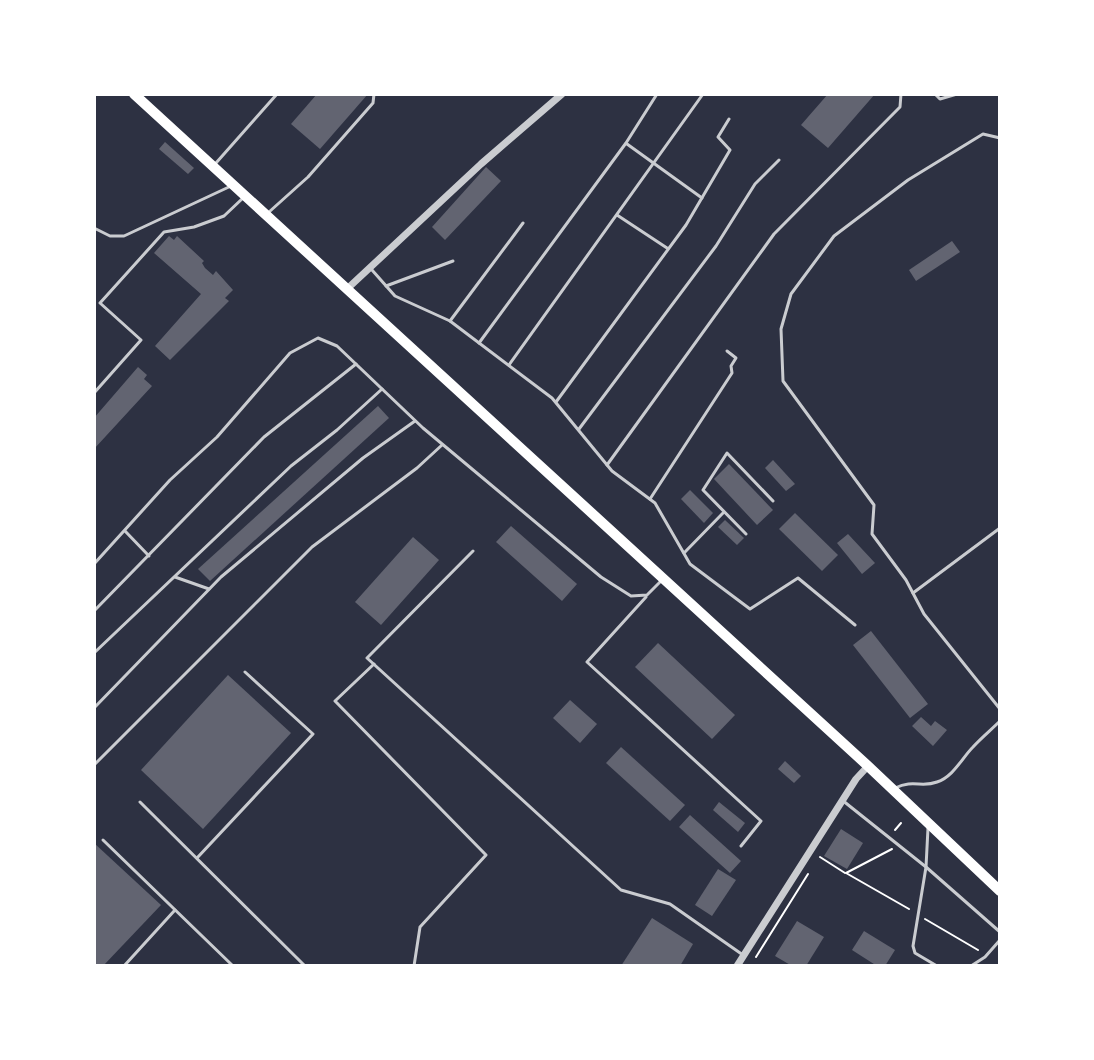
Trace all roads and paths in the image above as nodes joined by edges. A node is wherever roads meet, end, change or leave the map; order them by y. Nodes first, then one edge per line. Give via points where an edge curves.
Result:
1 (134, 94) edge
2 (277, 94) edge
3 (374, 94) edge
4 (562, 94) edge
5 (657, 94) edge
6 (703, 94) edge
7 (901, 94) edge
8 (935, 94) edge
9 (957, 94) edge
10 (729, 119) dead end
11 (1000, 138) edge
12 (626, 143) junction
13 (779, 160) dead end
14 (655, 163) junction
15 (213, 165) junction
16 (235, 185) junction
17 (246, 195) junction
18 (702, 198) junction
19 (266, 214) junction
20 (617, 215) junction
21 (523, 223) dead end
22 (94, 228) edge
23 (667, 248) junction
24 (453, 261) dead end
25 (370, 268) junction
26 (386, 286) junction
27 (347, 289) junction
28 (450, 321) junction
29 (479, 343) junction
30 (727, 351) dead end
31 (356, 364) junction
32 (509, 365) junction
33 (382, 389) junction
34 (94, 393) edge
35 (556, 402) junction
36 (415, 421) junction
37 (579, 429) junction
38 (442, 445) junction
39 (607, 465) junction
40 (650, 499) junction
41 (773, 501) dead end
42 (723, 513) junction
43 (1000, 528) edge
44 (125, 531) junction
45 (746, 534) dead end
46 (473, 551) dead end
47 (684, 553) junction
48 (149, 556) junction
49 (94, 564) edge
50 (175, 577) junction
51 (662, 579) junction
52 (209, 589) junction
53 (913, 593) junction
54 (647, 595) junction
55 (94, 611) edge
56 (855, 625) dead end
57 (94, 653) edge
58 (374, 664) junction
59 (245, 672) dead end
60 (94, 708) edge
61 (1000, 709) edge
62 (1000, 721) edge
63 (94, 765) edge
64 (868, 766) junction
65 (892, 790) junction
66 (842, 800) junction
67 (140, 802) dead end
68 (901, 823) dead end
69 (928, 824) junction
70 (889, 837) junction
71 (103, 840) dead end
72 (900, 845) junction
73 (741, 846) dead end
74 (819, 856) dead end
75 (197, 858) junction
76 (926, 867) junction
77 (812, 868) dead end
78 (846, 873) junction
79 (1000, 891) edge
80 (175, 910) junction
81 (918, 914) junction
82 (1000, 932) edge
83 (1000, 940) edge
84 (743, 955) junction
85 (986, 955) junction
86 (124, 966) edge
87 (233, 966) edge
88 (305, 966) edge
89 (414, 966) edge
90 (737, 966) edge
91 (937, 966) edge
92 (971, 966) edge

1 - 15 main road
2 - 15 lane
3 - 19 lane via 373,103 308,177
4 - 25 street
5 - 12 lane
6 - 14 lane
7 - 39 lane via 900,107 774,234
8 - 9 lane via 940,99
10 - 18 lane via 718,137 730,150
11 - 53 lane via 983,134 908,180 834,236 791,294 781,329 783,381 874,505 872,534
12 - 14 lane
12 - 29 lane
13 - 37 lane via 755,184 716,246
14 - 18 lane
14 - 20 lane
15 - 16 main road
16 - 17 main road
16 - 22 lane via 124,236
17 - 19 main road
17 - 34 lane via 224,216 164,232 100,303 141,340
18 - 23 lane
19 - 27 main road
20 - 23 lane
20 - 32 lane
21 - 28 lane
23 - 35 lane
24 - 26 lane
25 - 26 lane
25 - 27 street
26 - 28 lane via 395,296
27 - 51 main road
28 - 29 lane
29 - 32 lane
30 - 40 lane via 736,358 732,373
31 - 33 lane
31 - 44 lane via 337,346 318,338 290,353
31 - 48 lane via 264,437
32 - 35 lane
33 - 36 lane
33 - 50 lane via 291,466
35 - 37 lane
36 - 38 lane
36 - 52 lane via 321,492
37 - 39 lane
38 - 54 lane via 601,577 631,596
38 - 63 lane via 312,547
39 - 40 lane
40 - 47 lane
41 - 42 lane via 727,453 703,490
42 - 45 lane
42 - 47 lane
43 - 53 lane
44 - 48 lane
44 - 49 lane
46 - 58 lane via 367,658
47 - 56 lane via 690,564 750,609 798,578
48 - 55 lane
50 - 52 lane
50 - 57 lane
51 - 54 lane
51 - 64 main road
52 - 60 lane
53 - 61 lane
54 - 73 lane via 587,662 761,821
58 - 84 lane via 621,890 670,904
58 - 89 lane via 335,701 486,855 420,927
59 - 75 lane via 313,734
62 - 65 lane via 951,774 938,782 909,781
64 - 65 main road
64 - 66 street
65 - 69 main road
66 - 70 lane
66 - 84 street
67 - 75 lane
68 - 70 path
69 - 76 lane
69 - 79 main road
70 - 72 lane
71 - 80 lane
72 - 76 lane
72 - 78 path
74 - 78 path
75 - 88 lane
76 - 81 lane
76 - 82 lane
77 - 84 path via 756,957
78 - 81 path
80 - 86 lane
80 - 87 lane
81 - 85 path
81 - 91 lane via 915,953
83 - 85 lane
84 - 90 street
85 - 92 lane

